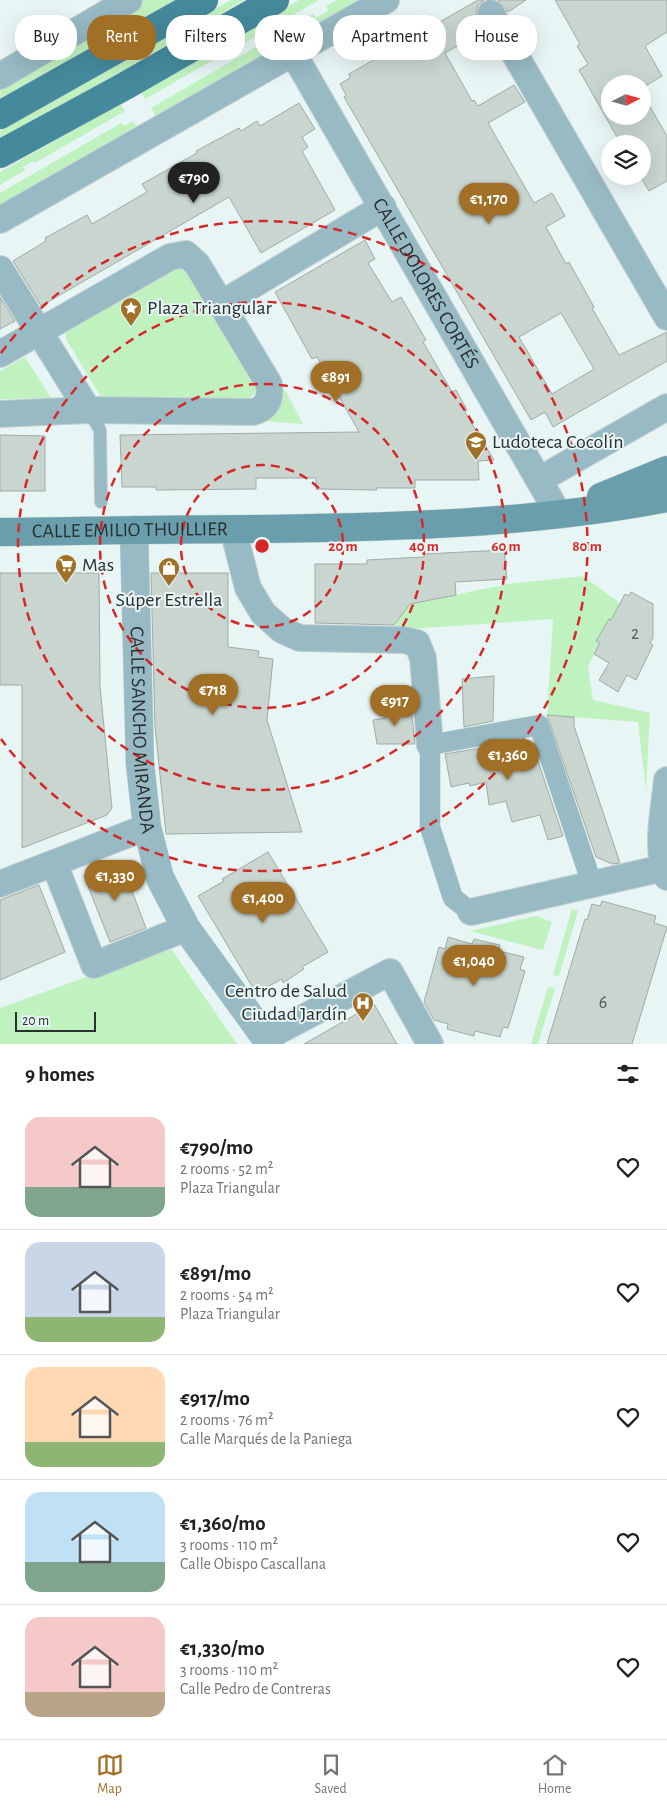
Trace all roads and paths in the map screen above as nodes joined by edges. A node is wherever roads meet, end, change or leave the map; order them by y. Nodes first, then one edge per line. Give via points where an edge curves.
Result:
1 (129, 0) edge
2 (204, 0) edge
3 (386, 0) edge
4 (270, 3) edge
5 (491, 13) dead end
6 (323, 36) edge
7 (281, 60) edge
8 (297, 60) edge
9 (0, 76) edge
10 (0, 115) edge
11 (0, 154) edge
12 (383, 207) junction
13 (0, 220) edge
14 (0, 270) edge
15 (220, 304) junction
16 (667, 317) edge
17 (38, 332) junction
18 (0, 354) edge
19 (667, 407) edge
20 (88, 410) junction
21 (0, 414) edge
22 (667, 470) edge
23 (539, 480) junction
24 (667, 501) edge
25 (101, 502) dead end
26 (559, 515) junction
27 (233, 529) junction
28 (134, 530) junction
29 (0, 532) edge
30 (430, 745) junction
31 (667, 780) edge
32 (147, 827) junction
33 (54, 863) junction
34 (665, 873) edge
35 (0, 884) edge
36 (592, 884) junction
37 (471, 912) joint
38 (186, 928) junction
39 (267, 1041) edge
40 (430, 1044) edge

1 - 9 street
2 - 10 main road
3 - 6 street
4 - 11 main road
5 - 16 street
7 - 13 street
8 - 12 street, CALLE DOLORES CORTÉS
12 - 15 street
12 - 23 street, CALLE DOLORES CORTÉS
14 - 17 street
15 - 17 street via 197,264 186,254 170,257
15 - 20 street via 269,384 270,394 261,410
17 - 18 street
17 - 20 street
19 - 23 street
20 - 21 street
20 - 25 lane via 100,430
22 - 26 main road, CALLE EMILIO THUILLIER
23 - 26 street, CALLE DOLORES CORTÉS
24 - 26 main road, CALLE EMILIO THUILLIER
26 - 27 main road, CALLE EMILIO THUILLIER via 379,527
27 - 28 main road, CALLE EMILIO THUILLIER
27 - 30 street via 248,588 263,613 282,630 300,638 417,643 423,658
28 - 29 main road, CALLE EMILIO THUILLIER
28 - 32 street, CALLE SANCHO MIRANDA via 140,764
30 - 36 street via 539,725
30 - 37 street via 430,827 453,898
31 - 34 street via 662,835
32 - 33 street
32 - 38 street, CALLE SANCHO MIRANDA via 160,878
33 - 35 street
33 - 38 street via 94,965
34 - 36 street
36 - 37 street
38 - 39 street, CALLE SANCHO MIRANDA
39 - 40 street via 390,972

